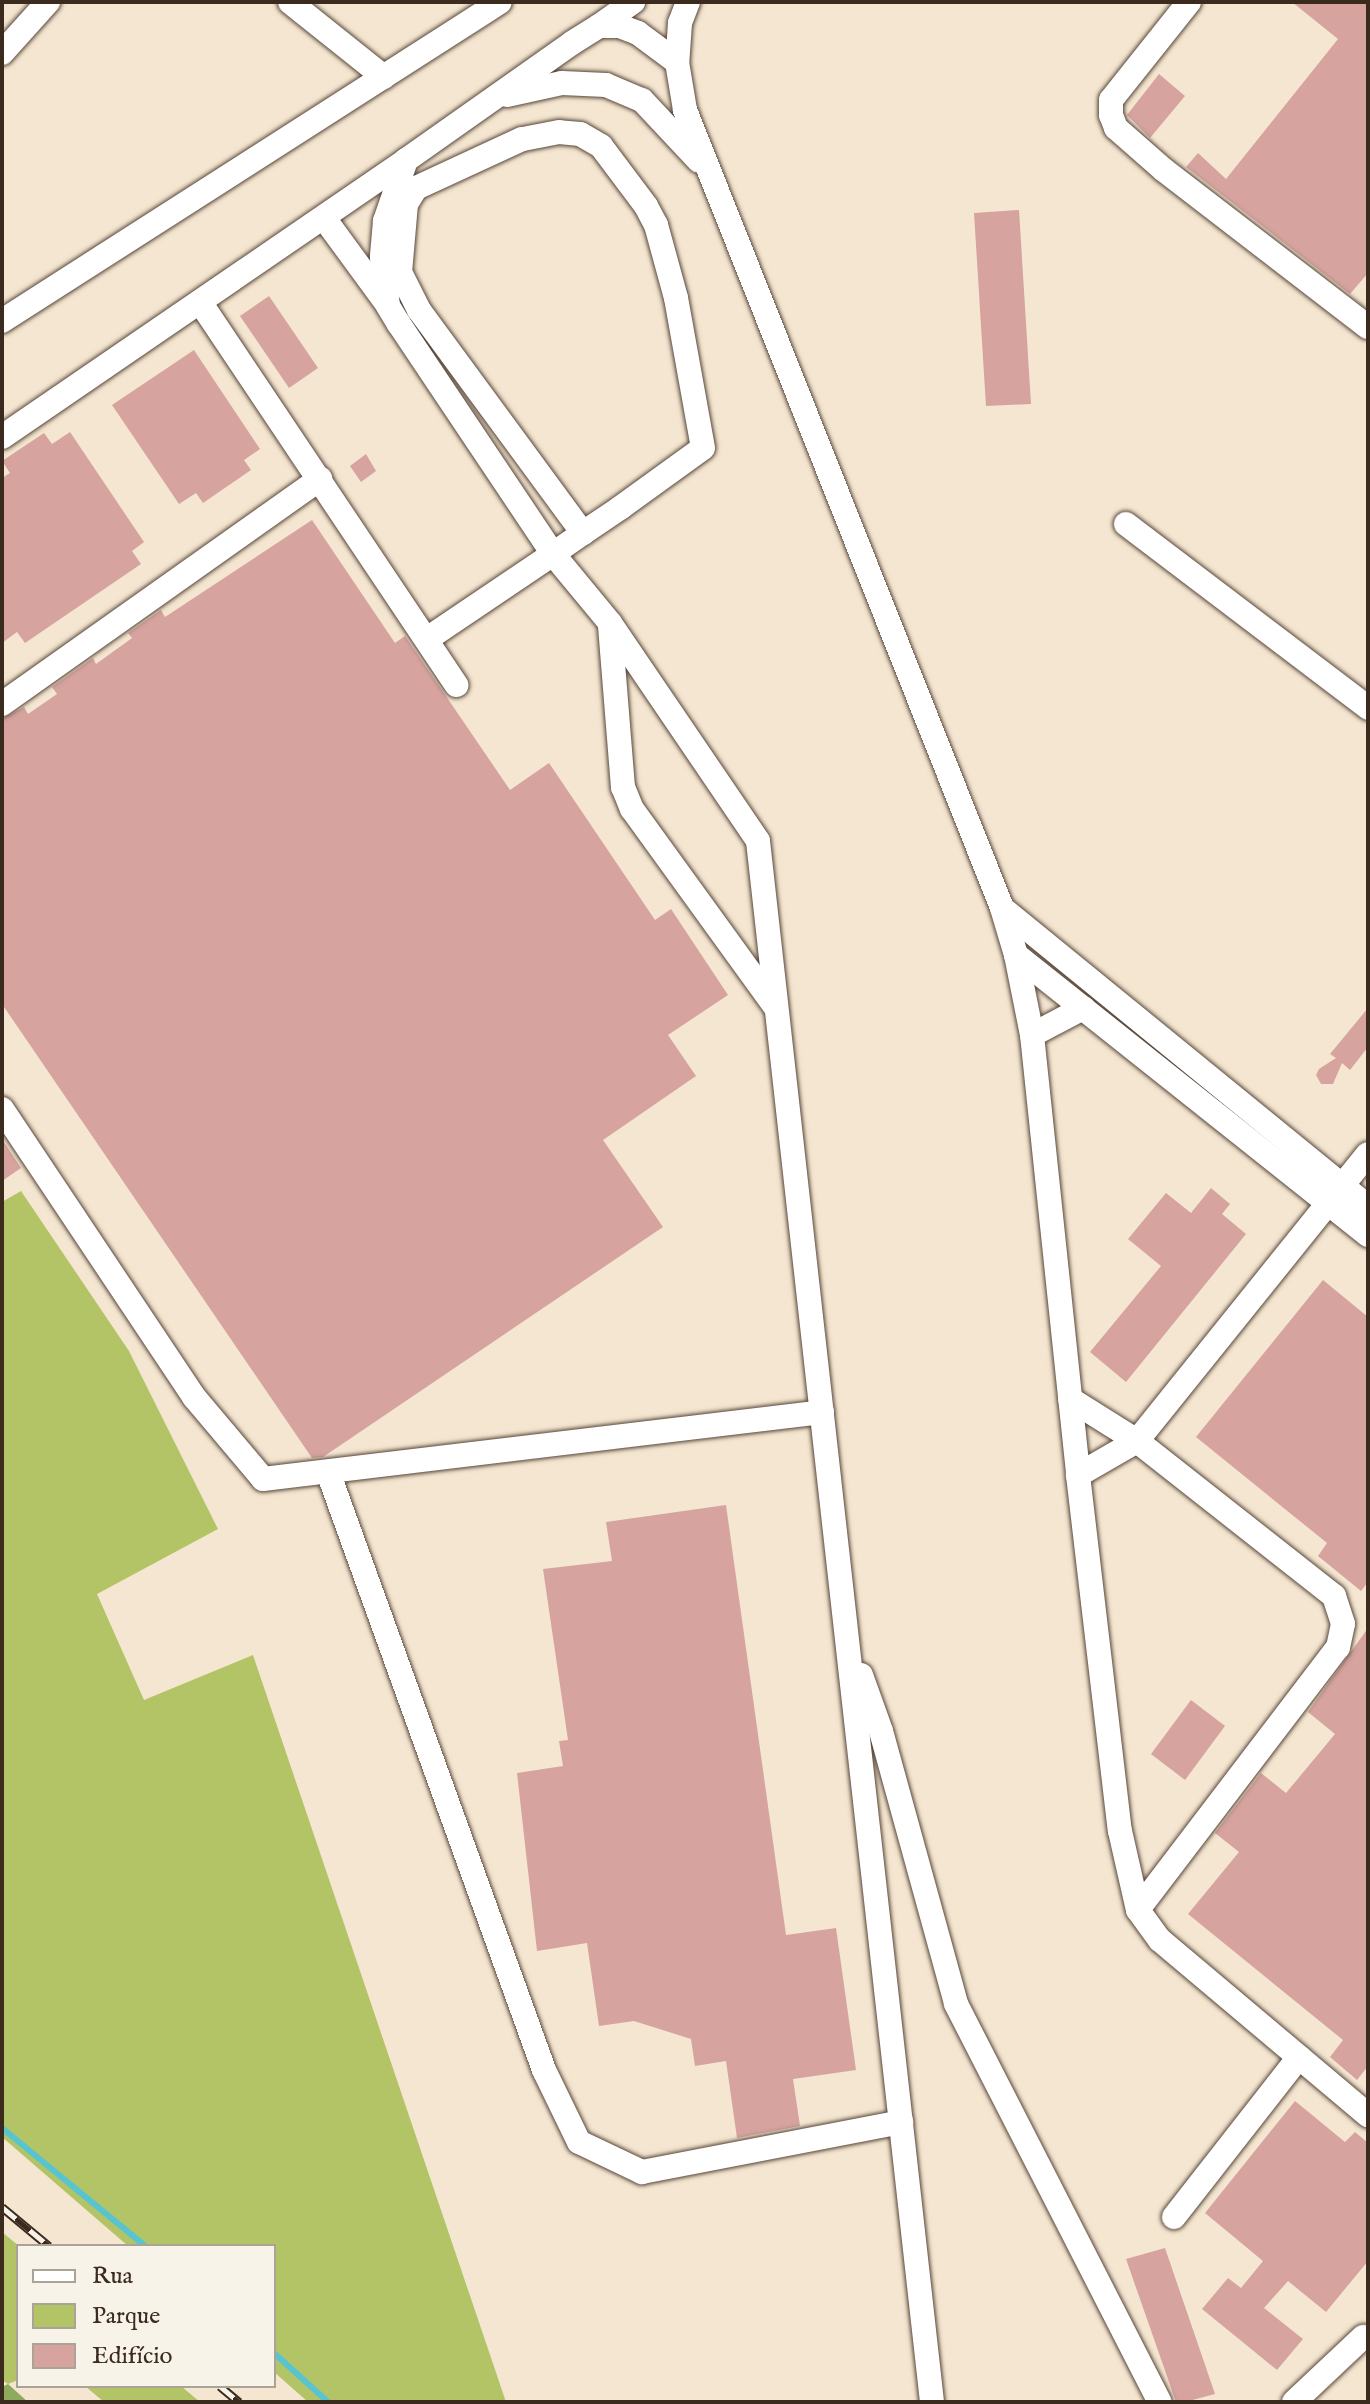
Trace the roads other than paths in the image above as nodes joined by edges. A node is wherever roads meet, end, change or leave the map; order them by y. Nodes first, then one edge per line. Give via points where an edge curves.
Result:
1 (48, 2) edge
2 (290, 2) edge
3 (500, 2) edge
4 (633, 2) edge
5 (688, 2) edge
6 (1189, 2) edge
7 (599, 26) junction
8 (572, 43) junction
9 (2, 53) edge
10 (677, 67) junction
11 (384, 77) junction
12 (587, 82) junction
13 (495, 99) junction
14 (642, 100) junction
15 (406, 160) junction
16 (706, 169) junction
17 (324, 218) junction
18 (200, 302) junction
19 (402, 313) junction
20 (2, 321) edge
21 (1368, 327) edge
22 (2, 437) edge
23 (320, 479) junction
24 (1126, 524) dead end
25 (583, 533) junction
26 (553, 554) junction
27 (610, 623) junction
28 (427, 639) junction
29 (456, 685) dead end
30 (2, 704) edge
31 (1368, 708) edge
32 (1002, 908) junction
33 (1016, 955) junction
34 (776, 1007) junction
35 (1083, 1008) junction
36 (1032, 1035) junction
37 (1203, 1088) junction
38 (2, 1109) edge
39 (1368, 1154) edge
40 (1336, 1195) junction
41 (1368, 1207) edge
42 (1368, 1235) edge
43 (1070, 1399) junction
44 (822, 1412) junction
45 (1137, 1441) junction
46 (328, 1472) junction
47 (1078, 1475) junction
48 (847, 1636) junction
49 (1138, 1910) junction
50 (1299, 2057) junction
51 (1368, 2115) edge
52 (901, 2122) junction
53 (1174, 2217) dead end
54 (1366, 2334) edge
55 (932, 2402) edge
56 (1160, 2402) edge
57 (1294, 2402) edge
58 (1309, 2402) edge

1 - 9 lane
2 - 11 lane
3 - 11 lane
4 - 7 lane
5 - 10 lane via 680,23
6 - 21 lane via 1111,100 1116,128
7 - 8 lane
7 - 10 lane via 638,33
8 - 12 lane via 572,62
8 - 13 lane
10 - 14 lane via 665,85
10 - 16 lane via 685,110
11 - 20 lane
12 - 13 lane via 531,88
12 - 14 lane
13 - 15 lane
14 - 16 lane
15 - 17 lane
15 - 19 lane via 385,221 382,257
16 - 32 lane
17 - 18 lane
17 - 19 lane
18 - 22 lane
18 - 23 lane
19 - 25 lane
19 - 25 lane via 406,204 416,188 522,139 559,132 580,134 601,146 656,225 676,298 703,448
19 - 26 lane
23 - 28 lane
23 - 30 lane
24 - 31 lane
25 - 26 lane
26 - 27 lane
26 - 28 lane
27 - 34 lane via 758,841
27 - 34 lane via 623,787 632,809
28 - 29 lane
32 - 33 lane
32 - 37 lane
33 - 35 lane
33 - 36 lane
34 - 44 lane
35 - 36 lane
35 - 37 lane
36 - 43 lane
37 - 40 lane
38 - 46 lane via 194,1397 263,1479
39 - 40 lane
40 - 41 lane
40 - 42 lane
40 - 45 lane
43 - 45 lane
43 - 47 lane
44 - 46 lane
44 - 48 lane
45 - 47 lane
45 - 49 lane via 1334,1596 1343,1624 1338,1647
46 - 52 lane via 544,2070 579,2142 642,2172
47 - 49 lane via 1120,1831
48 - 52 lane
48 - 56 lane via 881,1731 956,2004
49 - 50 lane via 1160,1940
50 - 51 lane
50 - 53 lane
52 - 55 lane
54 - 57 lane
54 - 58 lane

